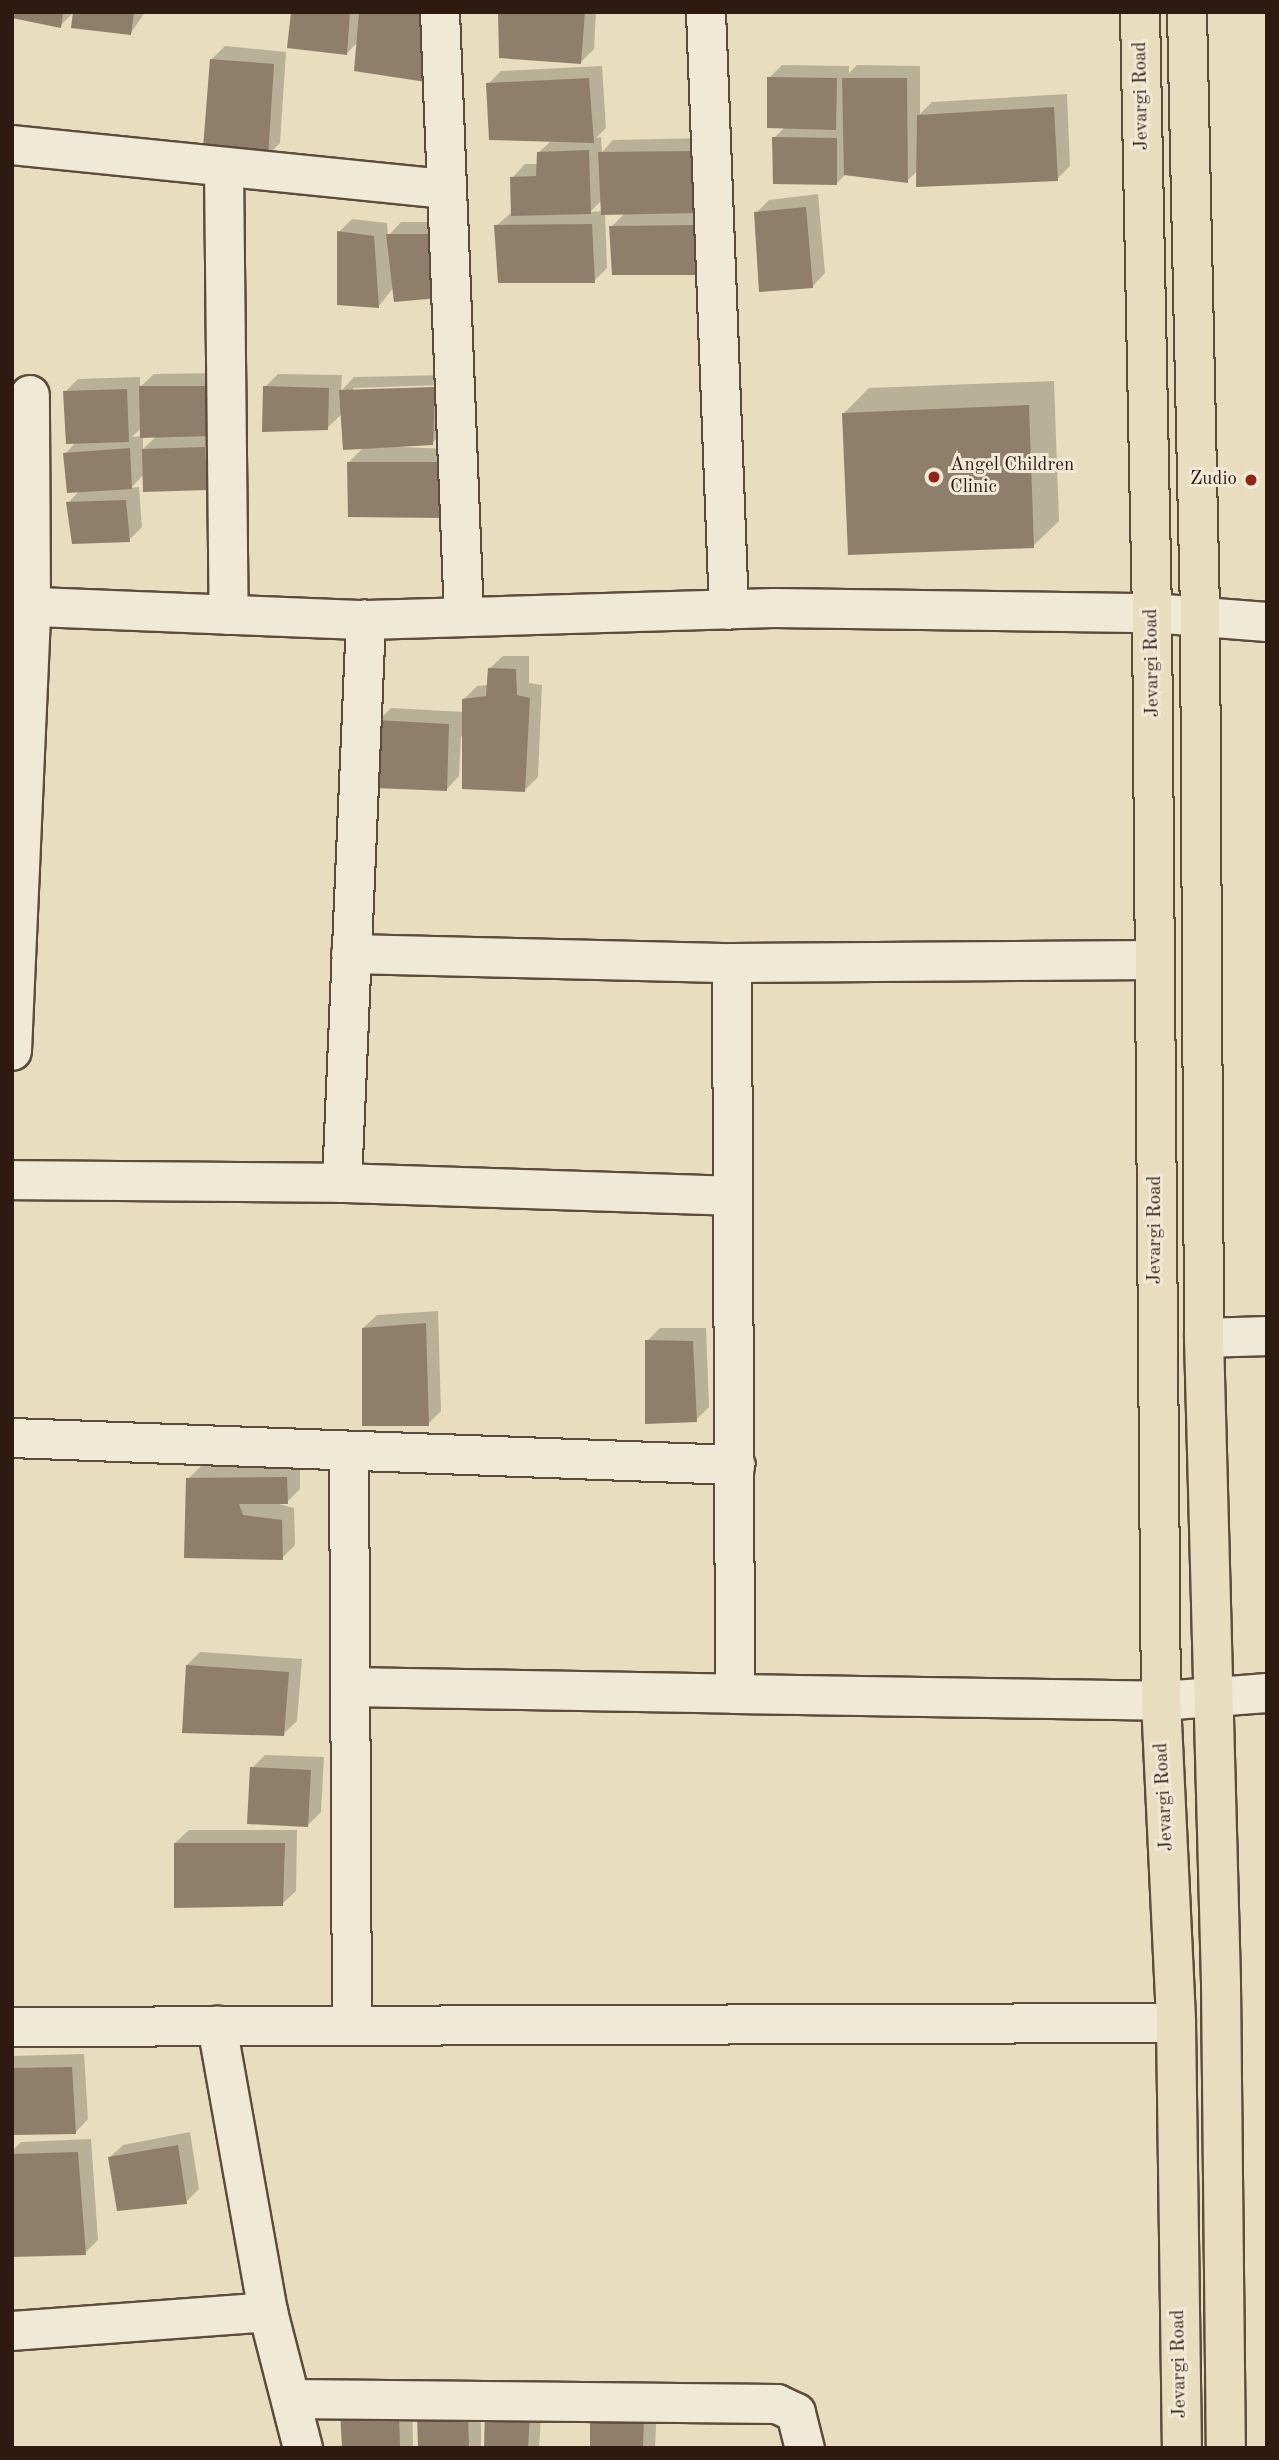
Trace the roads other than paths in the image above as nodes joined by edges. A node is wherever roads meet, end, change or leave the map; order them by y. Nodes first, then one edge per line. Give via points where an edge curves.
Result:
1 (440, 12) edge
2 (706, 12) edge
3 (1140, 12) edge
4 (1187, 12) edge
5 (12, 145) edge
6 (223, 167) junction
7 (447, 189) junction
8 (30, 396) dead end
9 (21, 607) edge
10 (729, 610) junction
11 (1152, 613) junction
12 (229, 615) junction
13 (1200, 615) junction
14 (464, 617) junction
15 (366, 620) junction
16 (1267, 622) edge
17 (351, 954) junction
18 (1154, 960) junction
19 (732, 963) junction
20 (12, 1051) edge
21 (12, 1180) edge
22 (342, 1183) junction
23 (733, 1196) junction
24 (1267, 1336) edge
25 (1204, 1338) junction
26 (12, 1438) edge
27 (349, 1451) junction
28 (735, 1465) junction
29 (354, 1687) junction
30 (1267, 1693) edge
31 (735, 1695) junction
32 (1212, 1700) junction
33 (1161, 1701) junction
34 (1176, 2023) junction
35 (352, 2024) junction
36 (217, 2026) junction
37 (12, 2027) edge
38 (268, 2312) junction
39 (12, 2331) edge
40 (291, 2399) junction
41 (303, 2448) edge
42 (805, 2448) edge
43 (1182, 2448) edge
44 (1226, 2448) edge

1 - 7 street
2 - 10 street
3 - 11 main road, Jevargi Road
4 - 13 main road
5 - 6 street
6 - 7 street
6 - 12 street
7 - 14 street
8 - 9 street
9 - 12 street
9 - 20 street
10 - 11 street
10 - 14 street
11 - 13 street
11 - 18 main road, Jevargi Road
12 - 15 street
13 - 16 street
13 - 25 main road
14 - 15 street
15 - 17 street
17 - 19 street
17 - 22 street
18 - 19 street
18 - 33 main road, Jevargi Road
19 - 23 street
21 - 22 street
22 - 23 street
23 - 28 street
24 - 25 street
25 - 32 main road
26 - 27 street
27 - 28 street
27 - 29 street
28 - 31 street
29 - 31 street
29 - 35 street
30 - 32 street
31 - 33 street
32 - 33 street
32 - 44 main road
33 - 34 main road, Jevargi Road
34 - 35 street
34 - 43 main road, Jevargi Road
35 - 36 street
36 - 37 street
36 - 38 street
38 - 39 street
38 - 40 street
40 - 41 street
40 - 42 street via 777,2404 796,2413

